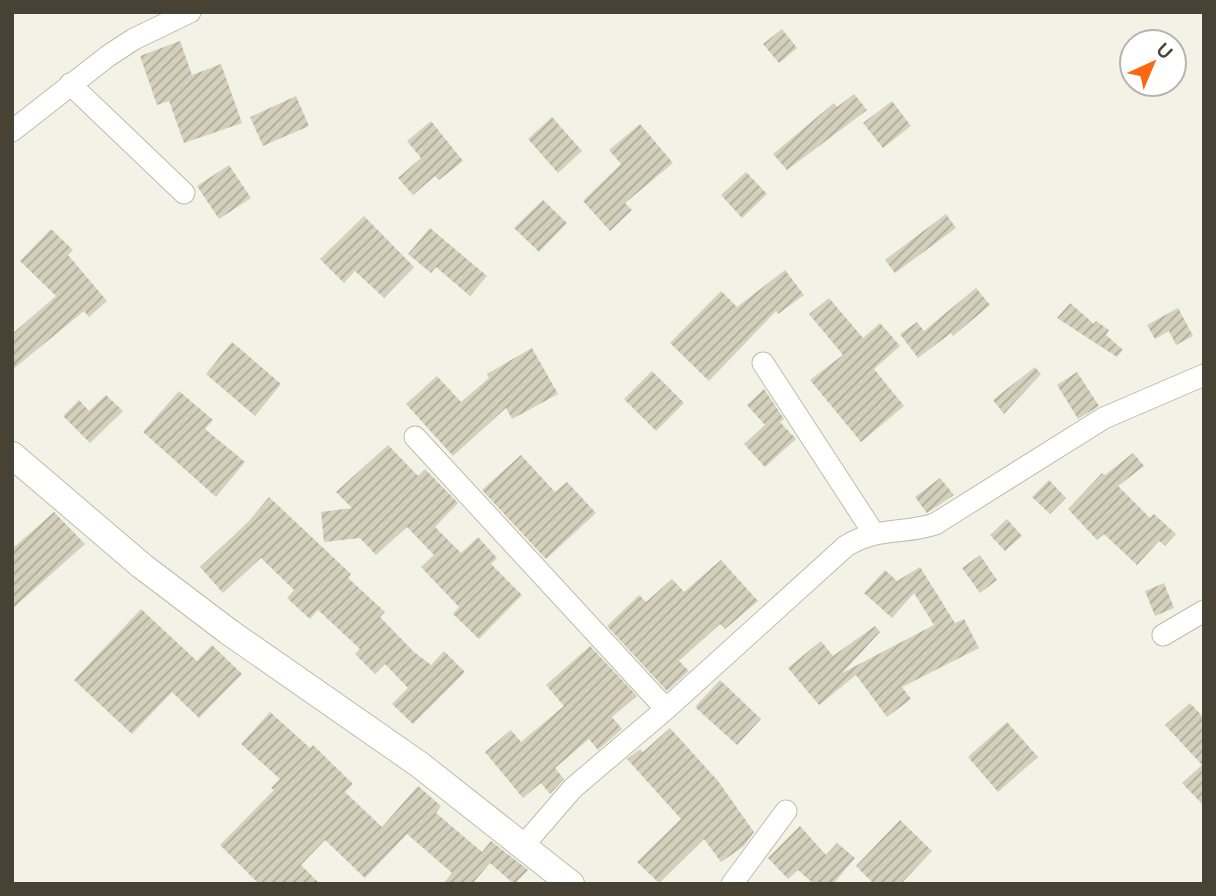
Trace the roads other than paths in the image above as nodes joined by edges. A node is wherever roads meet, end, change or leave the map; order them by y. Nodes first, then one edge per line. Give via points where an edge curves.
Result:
1 (190, 12) edge
2 (70, 85) junction
3 (12, 131) edge
4 (184, 193) dead end
5 (763, 363) dead end
6 (1204, 375) edge
7 (415, 437) dead end
8 (12, 455) edge
9 (873, 532) junction
10 (1204, 611) edge
11 (1163, 635) dead end
12 (666, 709) junction
13 (786, 811) dead end
14 (523, 846) junction
15 (571, 884) edge
16 (732, 884) edge

1 - 2 street via 134,39
2 - 3 street
2 - 4 street
5 - 9 street
6 - 9 street via 1104,418 935,524 914,531
7 - 12 street
8 - 14 street via 218,624 420,765
9 - 12 street via 846,546
10 - 11 street
12 - 14 street via 565,796
13 - 16 street
14 - 15 street

